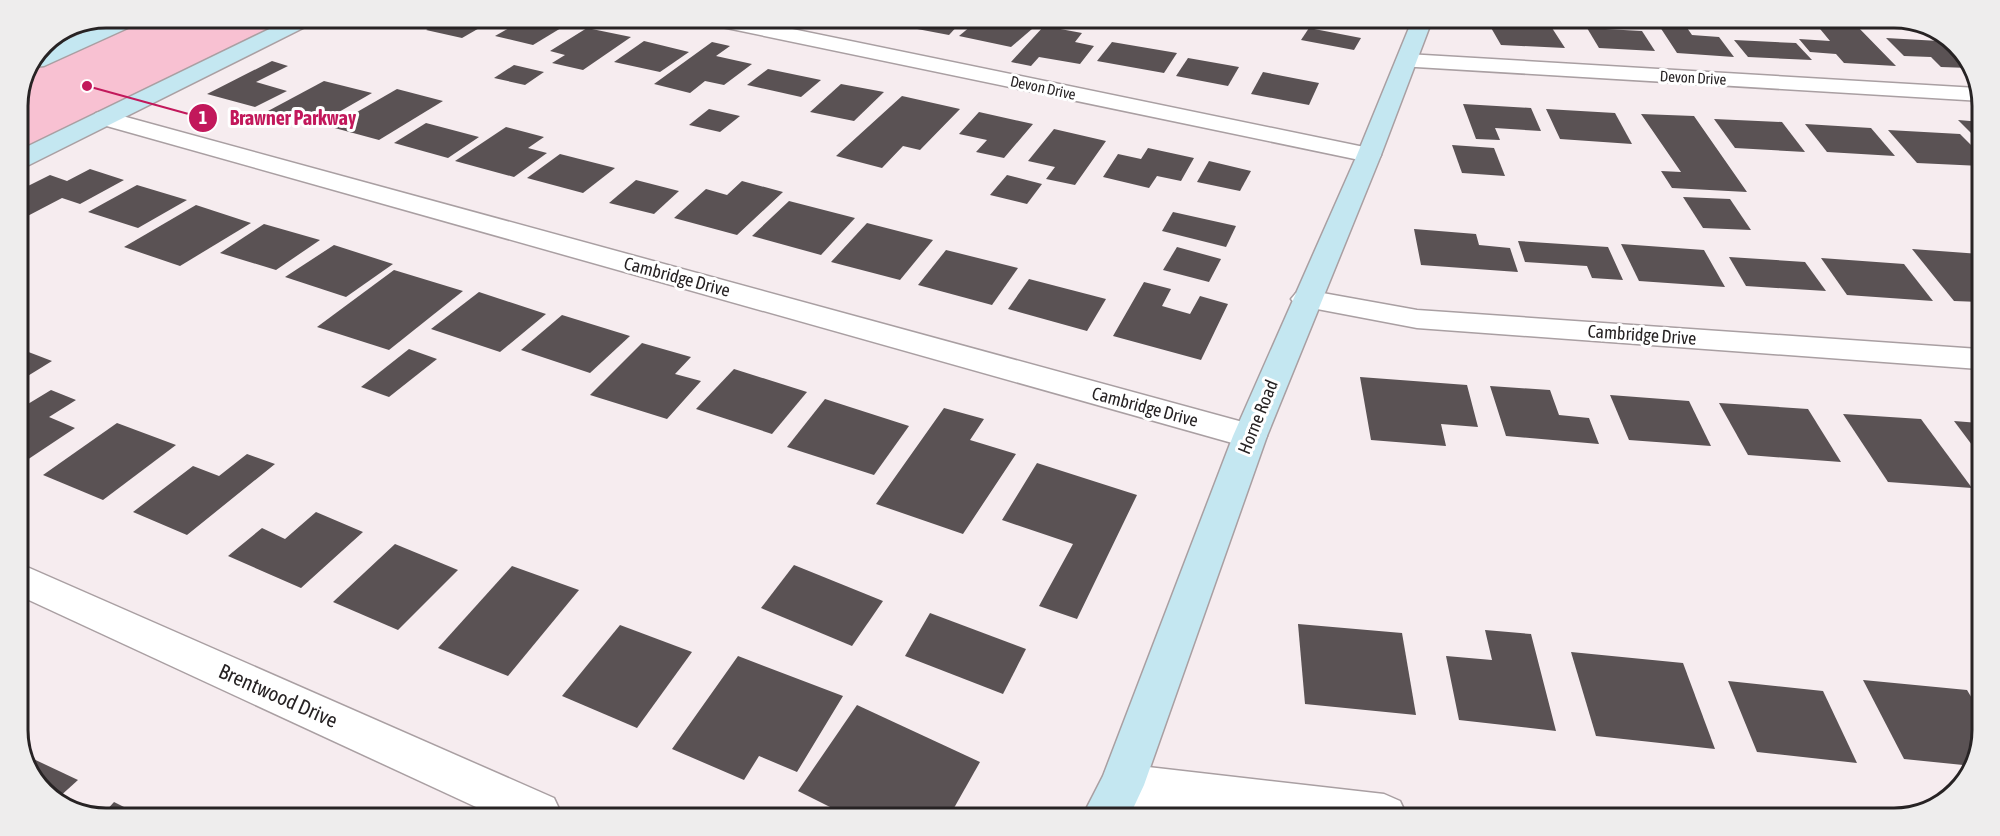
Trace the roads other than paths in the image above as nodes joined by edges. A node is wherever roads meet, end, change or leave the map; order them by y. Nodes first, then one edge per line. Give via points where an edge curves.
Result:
1 (111, 28) edge
2 (288, 28) edge
3 (756, 28) edge
4 (1419, 28) edge
5 (48, 56) edge
6 (1407, 61) junction
7 (1970, 93) edge
8 (104, 118) junction
9 (1369, 155) junction
10 (29, 156) edge
11 (1306, 299) junction
12 (1971, 358) edge
13 (1250, 436) junction
14 (29, 583) edge
15 (1114, 800) edge
16 (527, 808) edge
17 (1249, 808) edge

1 - 5 main road
2 - 8 main road
3 - 9 street, Devon Drive
4 - 6 main road, Horne Road
6 - 7 street, Devon Drive
6 - 9 main road, Horne Road
8 - 10 main road
8 - 13 street, Cambridge Drive
9 - 11 main road, Horne Road
11 - 12 street, Cambridge Drive via 1417,320
11 - 13 main road, Horne Road
13 - 15 main road, Horne Road
14 - 16 street, Brentwood Drive
15 - 17 street

